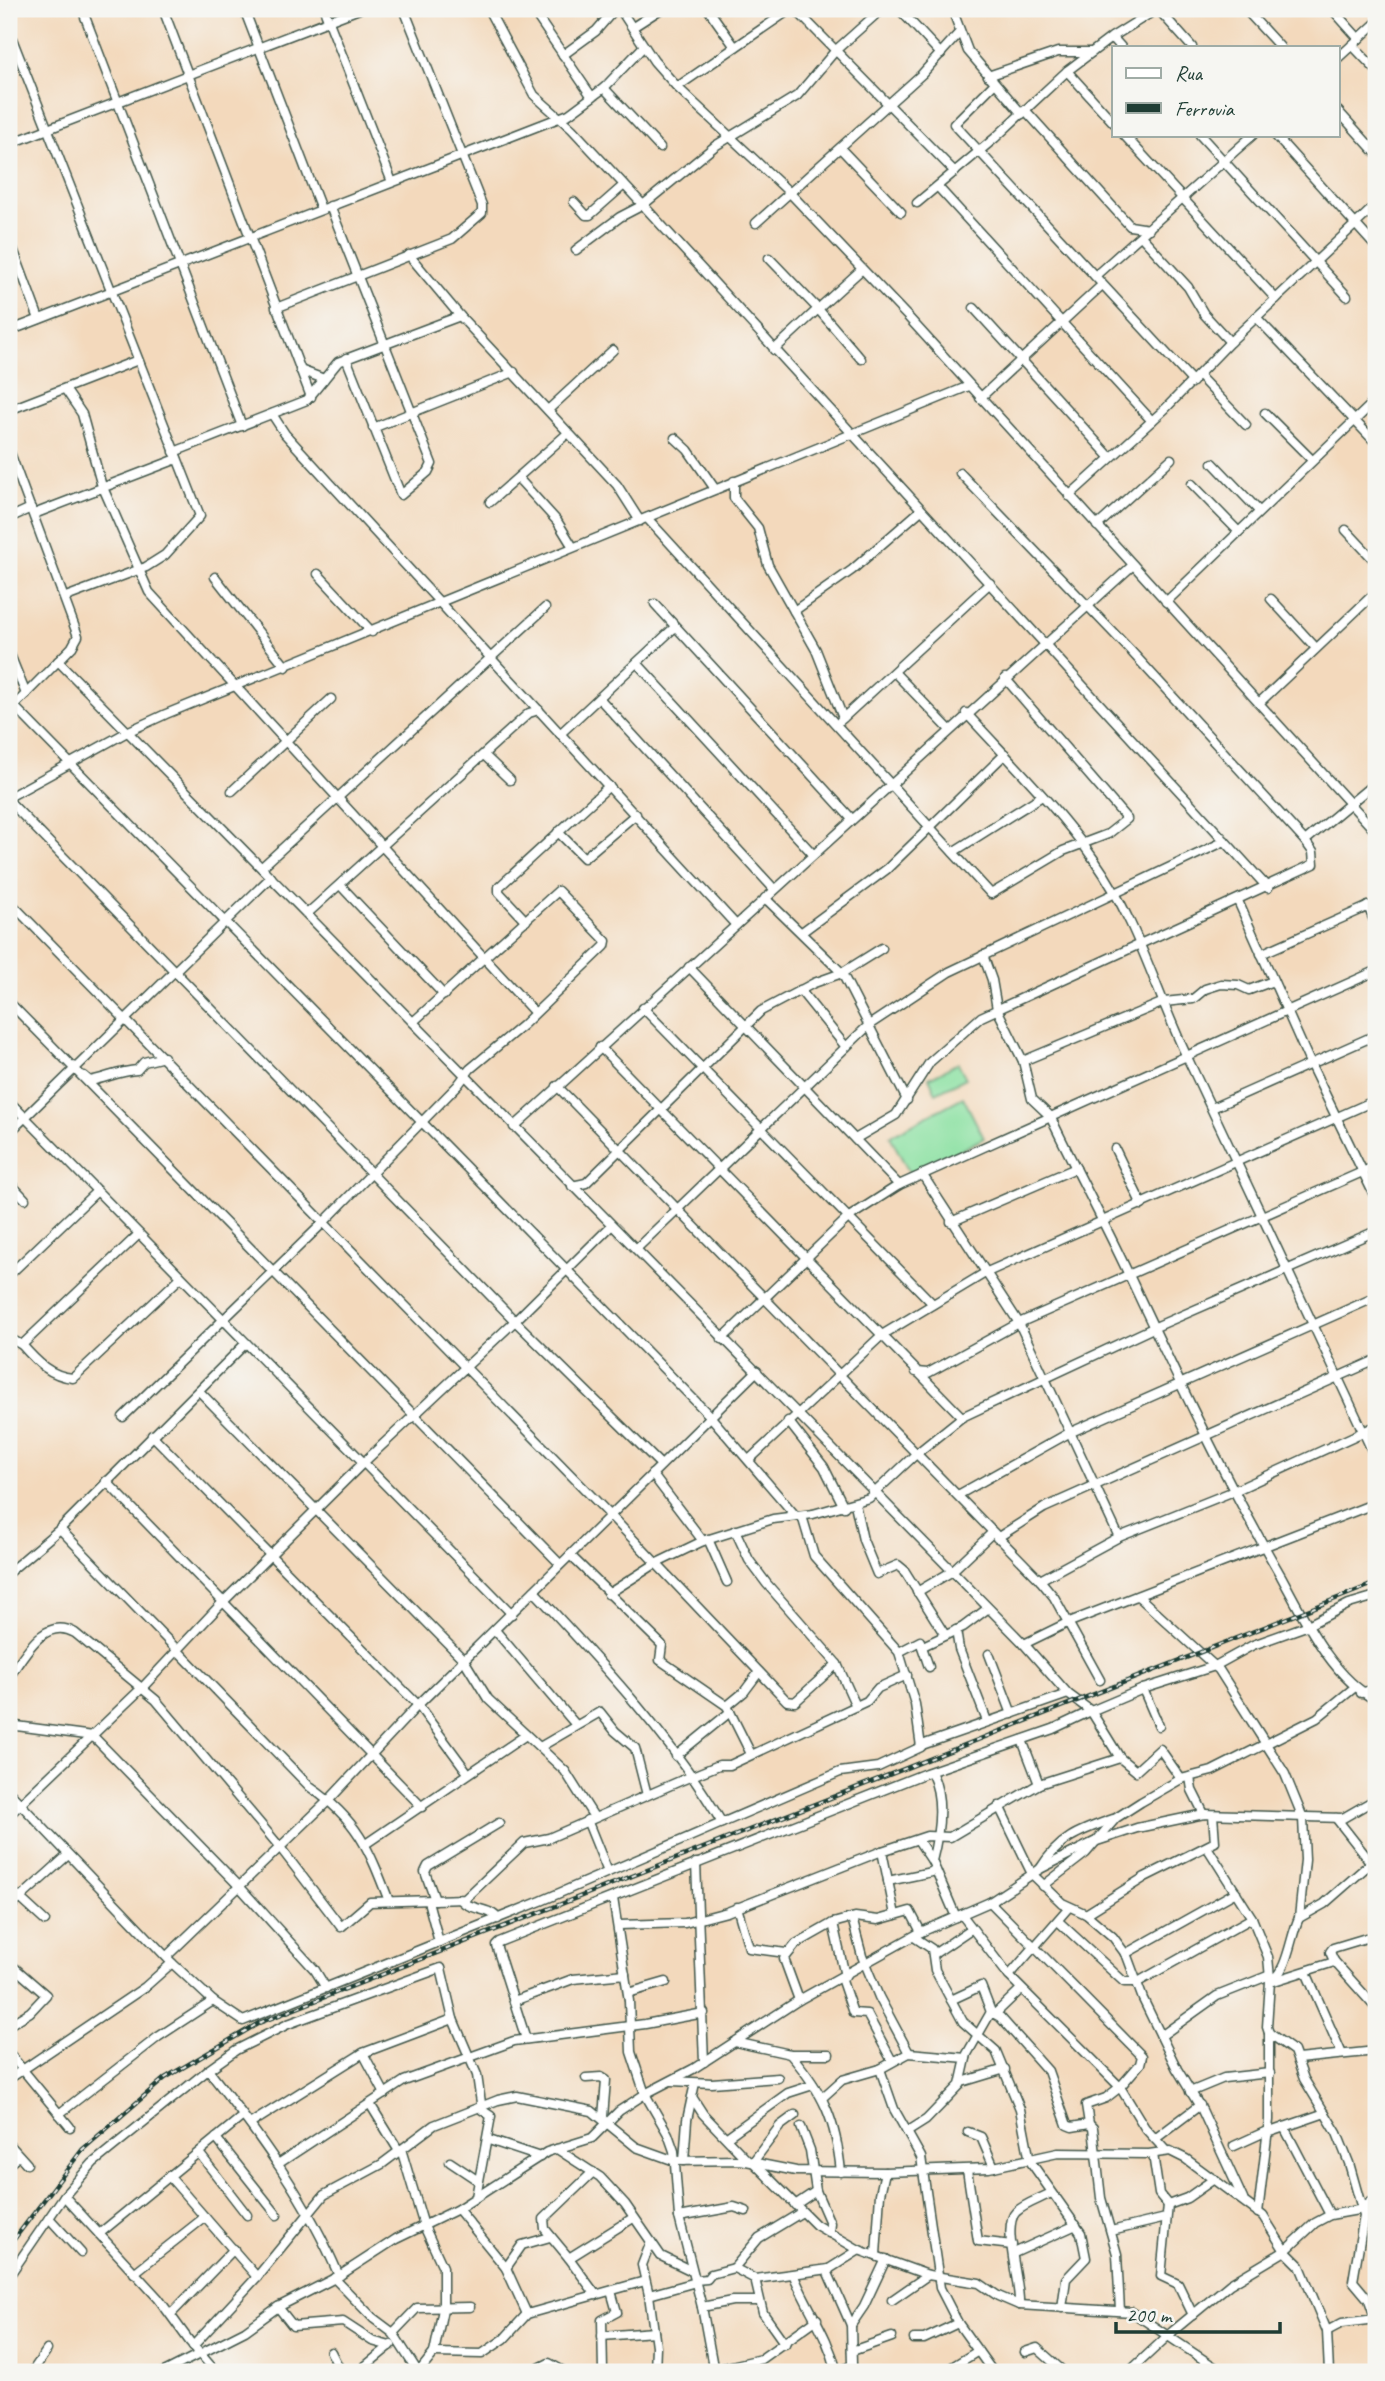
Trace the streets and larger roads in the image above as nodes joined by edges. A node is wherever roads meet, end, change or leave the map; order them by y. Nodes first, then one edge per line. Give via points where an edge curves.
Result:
1 (82, 9) edge
2 (163, 9) edge
3 (244, 9) edge
4 (324, 9) edge
5 (359, 9) edge
6 (404, 9) edge
7 (488, 9) edge
8 (532, 9) edge
9 (618, 9) edge
10 (661, 9) edge
11 (708, 9) edge
12 (793, 9) edge
13 (882, 9) edge
14 (919, 9) edge
15 (952, 9) edge
16 (1157, 9) edge
17 (1245, 9) edge
18 (1332, 9) edge
19 (902, 11) edge
20 (328, 21) junction
21 (1376, 23) edge
22 (632, 27) junction
23 (9, 31) edge
24 (959, 33) junction
25 (1112, 37) junction
26 (1356, 42) junction
27 (644, 46) junction
28 (1120, 46) edge
29 (1191, 46) edge
30 (1279, 46) edge
31 (735, 47) junction
32 (259, 48) junction
33 (836, 50) junction
34 (944, 51) junction
35 (968, 51) junction
36 (1092, 52) junction
37 (563, 55) junction
38 (1340, 56) edge
39 (1376, 70) edge
40 (1067, 71) junction
41 (189, 75) junction
42 (988, 76) junction
43 (994, 84) junction
44 (677, 87) junction
45 (604, 88) junction
46 (592, 97) junction
47 (119, 102) junction
48 (889, 104) junction
49 (1024, 112) junction
50 (1340, 113) edge
51 (558, 118) junction
52 (1112, 121) edge
53 (49, 129) junction
54 (1125, 136) edge
55 (1201, 136) edge
56 (1251, 136) edge
57 (1276, 136) edge
58 (729, 139) junction
59 (9, 144) edge
60 (660, 148) dead end
61 (841, 149) junction
62 (978, 151) junction
63 (1376, 153) edge
64 (461, 155) junction
65 (1223, 161) junction
66 (955, 172) junction
67 (393, 182) junction
68 (624, 185) junction
69 (938, 187) junction
70 (789, 192) junction
71 (1180, 198) junction
72 (574, 202) dead end
73 (918, 204) dead end
74 (643, 205) junction
75 (1376, 206) edge
76 (325, 208) junction
77 (901, 212) dead end
78 (756, 223) dead end
79 (1357, 225) junction
80 (1130, 226) junction
81 (1149, 229) junction
82 (1141, 236) junction
83 (251, 237) junction
84 (9, 238) edge
85 (1132, 244) junction
86 (1376, 247) edge
87 (576, 250) dead end
88 (410, 255) junction
89 (769, 258) dead end
90 (1317, 262) junction
91 (181, 264) junction
92 (861, 270) junction
93 (356, 275) junction
94 (1095, 276) junction
95 (1102, 285) junction
96 (111, 292) junction
97 (1347, 296) dead end
98 (1276, 299) junction
99 (276, 308) junction
100 (974, 308) dead end
101 (818, 309) junction
102 (460, 316) junction
103 (1256, 317) junction
104 (39, 319) junction
105 (1062, 322) junction
106 (9, 331) edge
107 (1230, 342) junction
108 (384, 345) junction
109 (613, 350) dead end
110 (774, 350) junction
111 (346, 358) junction
112 (862, 359) dead end
113 (138, 360) junction
114 (1021, 360) junction
115 (300, 370) junction
116 (514, 372) junction
117 (324, 379) junction
118 (1196, 379) junction
119 (969, 386) junction
120 (69, 387) junction
121 (311, 397) junction
122 (980, 398) junction
123 (1376, 400) edge
124 (9, 410) edge
125 (548, 410) junction
126 (1265, 412) dead end
127 (409, 413) junction
128 (272, 414) junction
129 (1354, 420) junction
130 (1152, 421) junction
131 (1246, 425) dead end
132 (242, 426) junction
133 (373, 428) junction
134 (568, 433) junction
135 (850, 434) junction
136 (675, 438) dead end
137 (1376, 443) edge
138 (9, 450) edge
139 (175, 455) junction
140 (1110, 457) junction
141 (1171, 459) dead end
142 (1312, 460) junction
143 (1213, 463) dead end
144 (960, 473) dead end
145 (518, 478) junction
146 (734, 481) junction
147 (1192, 484) dead end
148 (104, 488) junction
149 (718, 488) junction
150 (1069, 496) junction
151 (734, 498) junction
152 (490, 502) dead end
153 (33, 511) junction
154 (920, 511) junction
155 (1259, 511) junction
156 (9, 518) edge
157 (643, 519) junction
158 (1097, 526) junction
159 (1346, 530) dead end
160 (1238, 531) junction
161 (573, 547) junction
162 (1376, 562) edge
163 (1133, 565) junction
164 (140, 571) junction
165 (318, 574) dead end
166 (215, 577) dead end
167 (990, 583) junction
168 (1376, 592) edge
169 (66, 597) junction
170 (1271, 598) dead end
171 (1167, 602) junction
172 (442, 603) junction
173 (655, 604) dead end
174 (1085, 606) junction
175 (545, 608) dead end
176 (794, 611) junction
177 (675, 627) junction
178 (372, 632) junction
179 (1044, 643) junction
180 (1316, 648) junction
181 (9, 652) edge
182 (491, 657) junction
183 (58, 661) junction
184 (637, 663) junction
185 (286, 667) junction
186 (895, 673) junction
187 (1005, 678) junction
188 (237, 686) junction
189 (26, 694) junction
190 (599, 698) junction
191 (331, 699) dead end
192 (533, 702) junction
193 (1258, 703) junction
194 (11, 709) edge
195 (540, 710) junction
196 (529, 713) junction
197 (967, 713) junction
198 (843, 718) junction
199 (836, 724) junction
200 (949, 729) junction
201 (129, 731) junction
202 (561, 734) junction
203 (285, 741) junction
204 (1004, 754) junction
205 (484, 755) junction
206 (70, 763) junction
207 (510, 780) dead end
208 (890, 782) junction
209 (1376, 782) edge
210 (609, 786) junction
211 (232, 791) dead end
212 (1042, 796) junction
213 (338, 798) junction
214 (9, 799) edge
215 (1351, 805) junction
216 (636, 814) junction
217 (851, 818) junction
218 (929, 825) junction
219 (558, 832) junction
220 (1376, 832) edge
221 (1225, 841) junction
222 (1305, 841) junction
223 (1081, 845) junction
224 (382, 846) junction
225 (953, 852) junction
226 (812, 853) junction
227 (262, 867) junction
228 (271, 877) junction
229 (340, 884) junction
230 (1268, 887) junction
231 (774, 889) junction
232 (1113, 893) junction
233 (765, 898) junction
234 (9, 901) edge
235 (1238, 901) junction
236 (1372, 904) edge
237 (308, 913) junction
238 (526, 921) junction
239 (226, 922) junction
240 (736, 925) junction
241 (1376, 925) edge
242 (802, 932) junction
243 (1140, 945) junction
244 (882, 948) dead end
245 (1261, 954) junction
246 (983, 955) junction
247 (485, 957) junction
248 (689, 967) junction
249 (1376, 971) edge
250 (174, 972) junction
251 (842, 973) junction
252 (1273, 981) junction
253 (800, 990) junction
254 (444, 995) junction
255 (9, 1002) edge
256 (1164, 1002) junction
257 (643, 1008) junction
258 (997, 1009) junction
259 (534, 1012) junction
260 (1287, 1012) junction
261 (125, 1019) junction
262 (414, 1022) junction
263 (869, 1025) junction
264 (747, 1026) junction
265 (1376, 1035) edge
266 (846, 1047) junction
267 (600, 1048) junction
268 (1186, 1055) junction
269 (164, 1057) junction
270 (1023, 1061) junction
271 (1311, 1065) junction
272 (703, 1068) junction
273 (74, 1071) junction
274 (463, 1076) junction
275 (557, 1086) junction
276 (806, 1086) junction
277 (907, 1100) junction
278 (1376, 1100) edge
279 (9, 1101) edge
280 (661, 1108) junction
281 (1212, 1108) junction
282 (1050, 1116) junction
283 (25, 1117) junction
284 (1336, 1118) junction
285 (421, 1123) junction
286 (514, 1127) junction
287 (761, 1128) junction
288 (9, 1133) edge
289 (855, 1139) junction
290 (1115, 1149) dead end
291 (619, 1150) junction
292 (1238, 1162) junction
293 (1376, 1166) edge
294 (720, 1168) junction
295 (1076, 1168) junction
296 (1363, 1172) junction
297 (372, 1173) junction
298 (922, 1174) junction
299 (9, 1182) edge
300 (586, 1183) junction
301 (899, 1185) junction
302 (572, 1186) junction
303 (96, 1192) junction
304 (580, 1194) junction
305 (25, 1199) dead end
306 (1376, 1199) edge
307 (1142, 1205) junction
308 (677, 1209) junction
309 (1261, 1216) junction
310 (849, 1217) junction
311 (951, 1222) junction
312 (1102, 1222) junction
313 (323, 1223) junction
314 (611, 1226) junction
315 (1376, 1231) edge
316 (139, 1234) junction
317 (636, 1249) junction
318 (805, 1255) junction
319 (1286, 1269) junction
320 (272, 1271) junction
321 (565, 1271) junction
322 (985, 1273) junction
323 (1128, 1273) junction
324 (9, 1275) edge
325 (180, 1278) junction
326 (1376, 1297) edge
327 (763, 1298) junction
328 (933, 1304) junction
329 (224, 1317) junction
330 (515, 1321) junction
331 (1019, 1323) junction
332 (1313, 1323) junction
333 (1153, 1328) junction
334 (882, 1335) junction
335 (9, 1338) edge
336 (722, 1339) junction
337 (246, 1343) junction
338 (22, 1346) junction
339 (1376, 1360) edge
340 (466, 1368) junction
341 (757, 1371) junction
342 (916, 1372) junction
343 (928, 1373) junction
344 (839, 1374) junction
345 (1337, 1377) junction
346 (1044, 1378) junction
347 (927, 1384) junction
348 (1180, 1385) junction
349 (199, 1391) junction
350 (796, 1413) junction
351 (413, 1416) junction
352 (710, 1416) junction
353 (123, 1417) dead end
354 (962, 1417) junction
355 (788, 1421) junction
356 (1376, 1426) edge
357 (1363, 1432) junction
358 (1069, 1433) junction
359 (152, 1434) junction
360 (1207, 1438) junction
361 (834, 1453) junction
362 (916, 1454) junction
363 (1376, 1459) edge
364 (749, 1460) junction
365 (819, 1461) junction
366 (363, 1463) junction
367 (660, 1465) junction
368 (652, 1474) junction
369 (106, 1481) junction
370 (1094, 1485) junction
371 (1234, 1491) junction
372 (874, 1495) junction
373 (958, 1495) junction
374 (1376, 1503) edge
375 (855, 1504) junction
376 (844, 1507) junction
377 (317, 1511) junction
378 (610, 1515) junction
379 (799, 1515) junction
380 (60, 1529) junction
381 (735, 1530) junction
382 (994, 1535) junction
383 (1119, 1537) junction
384 (705, 1540) junction
385 (1264, 1547) junction
386 (570, 1555) junction
387 (271, 1556) junction
388 (655, 1563) junction
389 (560, 1564) junction
390 (9, 1572) edge
391 (951, 1573) junction
392 (1040, 1580) junction
393 (727, 1582) dead end
394 (534, 1591) junction
395 (917, 1592) junction
396 (608, 1594) junction
397 (1138, 1596) junction
398 (1376, 1596) edge
399 (223, 1602) junction
400 (987, 1609) junction
401 (512, 1614) junction
402 (1067, 1623) junction
403 (1306, 1626) junction
404 (495, 1630) junction
405 (956, 1630) junction
406 (945, 1635) junction
407 (1024, 1644) junction
408 (923, 1646) junction
409 (179, 1650) junction
410 (899, 1652) junction
411 (989, 1654) dead end
412 (464, 1660) junction
413 (837, 1664) junction
414 (1215, 1666) junction
415 (929, 1667) dead end
416 (759, 1672) junction
417 (907, 1675) junction
418 (9, 1677) edge
419 (1100, 1680) dead end
420 (143, 1687) junction
421 (1376, 1688) edge
422 (1143, 1689) junction
423 (1358, 1690) junction
424 (1068, 1694) junction
425 (1376, 1700) edge
426 (418, 1705) junction
427 (856, 1706) junction
428 (729, 1709) junction
429 (1091, 1712) junction
430 (1012, 1714) junction
431 (987, 1721) junction
432 (9, 1725) edge
433 (576, 1725) junction
434 (1159, 1726) dead end
435 (526, 1735) junction
436 (93, 1736) junction
437 (1022, 1740) junction
438 (1265, 1741) junction
439 (922, 1745) junction
440 (540, 1746) junction
441 (372, 1752) junction
442 (751, 1754) junction
443 (676, 1756) junction
444 (1120, 1758) junction
445 (468, 1773) junction
446 (932, 1774) junction
447 (693, 1778) junction
448 (1186, 1778) junction
449 (1038, 1784) junction
450 (9, 1792) edge
451 (647, 1795) junction
452 (1376, 1799) edge
453 (329, 1800) junction
454 (21, 1806) junction
455 (999, 1806) junction
456 (422, 1807) junction
457 (9, 1815) edge
458 (1208, 1815) junction
459 (591, 1818) junction
460 (1116, 1818) junction
461 (1303, 1818) junction
462 (1336, 1818) junction
463 (499, 1823) dead end
464 (722, 1823) junction
465 (938, 1837) junction
466 (918, 1840) junction
467 (1094, 1842) junction
468 (367, 1843) junction
469 (279, 1846) junction
470 (1206, 1847) junction
471 (882, 1851) junction
472 (68, 1855) junction
473 (932, 1861) junction
474 (696, 1863) junction
475 (1374, 1865) edge
476 (936, 1871) junction
477 (1036, 1871) junction
478 (608, 1872) junction
479 (888, 1881) junction
480 (238, 1885) junction
481 (1043, 1886) junction
482 (9, 1888) edge
483 (1236, 1892) junction
484 (19, 1898) junction
485 (613, 1898) junction
486 (461, 1900) junction
487 (389, 1901) junction
488 (431, 1901) junction
489 (990, 1902) junction
490 (737, 1907) junction
491 (1069, 1907) junction
492 (9, 1908) edge
493 (1086, 1914) junction
494 (895, 1915) junction
495 (959, 1916) junction
496 (852, 1918) junction
497 (1299, 1918) junction
498 (498, 1919) junction
499 (1252, 1919) junction
500 (700, 1920) junction
501 (45, 1921) dead end
502 (1058, 1921) junction
503 (833, 1923) junction
504 (619, 1925) junction
505 (971, 1929) junction
506 (918, 1935) junction
507 (1376, 1935) edge
508 (439, 1942) junction
509 (1035, 1950) junction
510 (786, 1954) junction
511 (934, 1954) junction
512 (1125, 1954) junction
513 (170, 1959) junction
514 (1334, 1961) junction
515 (867, 1962) junction
516 (9, 1963) edge
517 (1306, 1972) junction
518 (625, 1974) junction
519 (1009, 1976) junction
520 (843, 1977) junction
521 (1271, 1979) junction
522 (666, 1982) dead end
523 (1138, 1982) junction
524 (326, 1988) junction
525 (1020, 1990) junction
526 (628, 1993) junction
527 (799, 2000) junction
528 (951, 2000) junction
529 (213, 2001) junction
530 (514, 2001) junction
531 (1376, 2008) edge
532 (704, 2013) junction
533 (993, 2013) junction
534 (453, 2019) junction
535 (9, 2025) edge
536 (628, 2027) junction
537 (1269, 2033) junction
538 (977, 2035) junction
539 (1161, 2036) junction
540 (526, 2039) junction
541 (735, 2042) junction
542 (1376, 2051) edge
543 (363, 2053) junction
544 (909, 2053) junction
545 (790, 2054) junction
546 (829, 2054) dead end
547 (1342, 2054) junction
548 (9, 2055) edge
549 (471, 2056) junction
550 (966, 2057) junction
551 (1298, 2059) junction
552 (892, 2061) junction
553 (704, 2062) junction
554 (880, 2069) junction
555 (1005, 2069) junction
556 (23, 2070) junction
557 (208, 2070) junction
558 (1270, 2073) junction
559 (586, 2078) dead end
560 (778, 2078) dead end
561 (9, 2079) edge
562 (672, 2081) junction
563 (695, 2082) junction
564 (962, 2082) junction
565 (813, 2085) junction
566 (1119, 2087) junction
567 (1190, 2092) junction
568 (385, 2094) junction
569 (645, 2094) junction
570 (692, 2097) junction
571 (822, 2098) junction
572 (370, 2104) junction
573 (1200, 2105) junction
574 (482, 2106) junction
575 (1325, 2113) junction
576 (59, 2114) junction
577 (795, 2115) dead end
578 (243, 2116) junction
579 (605, 2120) junction
580 (250, 2124) junction
581 (1089, 2124) junction
582 (70, 2127) dead end
583 (801, 2127) dead end
584 (1284, 2127) junction
585 (908, 2132) junction
586 (968, 2132) dead end
587 (1267, 2132) junction
588 (727, 2137) junction
589 (216, 2138) junction
590 (1155, 2139) junction
591 (489, 2140) junction
592 (9, 2144) edge
593 (1234, 2146) dead end
594 (557, 2149) junction
595 (400, 2150) junction
596 (1166, 2151) junction
597 (1097, 2152) junction
598 (199, 2153) junction
599 (1153, 2154) junction
600 (19, 2156) junction
601 (540, 2157) junction
602 (680, 2161) junction
603 (750, 2161) junction
604 (1030, 2161) junction
605 (450, 2162) dead end
606 (9, 2164) edge
607 (27, 2164) dead end
608 (278, 2164) junction
609 (994, 2167) junction
610 (924, 2169) junction
611 (967, 2170) junction
612 (814, 2171) junction
613 (593, 2172) junction
614 (841, 2172) junction
615 (885, 2172) junction
616 (169, 2176) junction
617 (1214, 2179) junction
618 (477, 2180) junction
619 (816, 2191) junction
620 (1051, 2193) junction
621 (64, 2196) junction
622 (476, 2197) junction
623 (1376, 2199) edge
624 (1245, 2203) junction
625 (795, 2205) junction
626 (1168, 2205) junction
627 (1362, 2208) junction
628 (458, 2209) junction
629 (746, 2211) dead end
630 (802, 2212) junction
631 (1376, 2212) edge
632 (1258, 2213) junction
633 (308, 2214) junction
634 (247, 2215) dead end
635 (277, 2216) dead end
636 (1330, 2216) junction
637 (205, 2217) junction
638 (679, 2217) junction
639 (48, 2218) junction
640 (633, 2218) junction
641 (1166, 2218) junction
642 (1076, 2225) junction
643 (424, 2226) junction
644 (1111, 2231) junction
645 (829, 2233) junction
646 (99, 2234) junction
647 (550, 2238) junction
648 (651, 2242) junction
649 (234, 2249) junction
650 (1013, 2249) junction
651 (859, 2250) junction
652 (1285, 2251) junction
653 (81, 2253) dead end
654 (876, 2255) junction
655 (569, 2258) junction
656 (886, 2259) junction
657 (506, 2268) junction
658 (734, 2268) junction
659 (829, 2269) junction
660 (134, 2273) junction
661 (9, 2276) edge
662 (794, 2276) junction
663 (933, 2276) junction
664 (257, 2277) junction
665 (337, 2277) junction
666 (695, 2278) junction
667 (755, 2279) junction
668 (645, 2281) junction
669 (611, 2291) junction
670 (596, 2295) junction
671 (649, 2295) junction
672 (1373, 2299) edge
673 (892, 2300) dead end
674 (759, 2301) junction
675 (1019, 2305) junction
676 (470, 2306) dead end
677 (278, 2307) junction
678 (702, 2307) junction
679 (1062, 2308) junction
680 (443, 2309) junction
681 (1120, 2311) junction
682 (170, 2314) junction
683 (527, 2314) junction
684 (1193, 2315) junction
685 (817, 2319) junction
686 (1376, 2319) edge
687 (958, 2323) junction
688 (850, 2325) junction
689 (1327, 2331) junction
690 (654, 2332) junction
691 (395, 2336) junction
692 (602, 2336) junction
693 (892, 2337) dead end
694 (1166, 2337) junction
695 (914, 2339) dead end
696 (785, 2344) junction
697 (390, 2346) junction
698 (196, 2349) junction
699 (47, 2350) dead end
700 (852, 2351) junction
701 (978, 2351) junction
702 (331, 2352) dead end
703 (1025, 2352) dead end
704 (434, 2353) junction
705 (1198, 2359) junction
706 (534, 2371) edge
707 (714, 2371) edge
708 (32, 2372) edge
709 (164, 2372) edge
710 (216, 2372) edge
711 (341, 2372) edge
712 (358, 2372) edge
713 (419, 2372) edge
714 (565, 2372) edge
715 (603, 2372) edge
716 (655, 2372) edge
717 (838, 2372) edge
718 (944, 2372) edge
719 (993, 2372) edge
720 (1064, 2372) edge
721 (1129, 2372) edge
722 (1201, 2372) edge
723 (1222, 2372) edge
724 (1329, 2372) edge

1 - 47 street
2 - 41 street
3 - 32 street
4 - 20 street
5 - 20 street
6 - 64 street
7 - 51 street via 527,85
8 - 37 street
9 - 22 street
9 - 37 street
10 - 22 street
11 - 31 street
12 - 31 street
12 - 33 street
13 - 33 street
14 - 19 street
15 - 24 street
16 - 25 street
16 - 29 street
17 - 30 street
18 - 26 street
19 - 34 street
20 - 32 street
20 - 67 street
21 - 26 street
22 - 27 street
23 - 53 street
24 - 34 street
24 - 35 street
25 - 28 street
25 - 36 street
26 - 38 street
26 - 39 street
27 - 44 street
27 - 45 street
31 - 44 street
32 - 41 street
32 - 76 street
33 - 48 street
33 - 58 street via 796,96
34 - 35 street
34 - 48 street
35 - 42 street
36 - 40 street
36 - 42 street via 1058,52
37 - 46 street
40 - 49 street
40 - 52 street
41 - 47 street
41 - 83 street
42 - 43 street
43 - 49 street
43 - 62 street via 954,121
44 - 58 street
45 - 46 street
45 - 60 street
46 - 51 street
47 - 53 street
47 - 91 street
48 - 61 street
48 - 66 street
49 - 62 street
49 - 80 street
50 - 63 street
51 - 64 street
51 - 68 street
53 - 59 street
53 - 96 street
54 - 71 street
55 - 65 street
56 - 65 street
57 - 79 street
58 - 70 street
58 - 74 street
61 - 70 street
61 - 77 street
62 - 66 street
62 - 94 street
64 - 67 street
64 - 88 street via 482,213 458,236
65 - 71 street
65 - 90 street
66 - 69 street
67 - 76 street
68 - 72 street via 590,215
68 - 74 street
69 - 73 street
69 - 105 street
70 - 78 street
70 - 92 street
71 - 81 street
71 - 98 street
74 - 87 street
74 - 110 street
75 - 79 street
76 - 83 street
76 - 93 street
79 - 86 street
79 - 90 street
80 - 81 street
80 - 85 street
81 - 82 street
82 - 85 street
82 - 107 street
83 - 91 street
83 - 99 street
84 - 104 street
85 - 94 street
88 - 93 street
88 - 102 street
89 - 101 street
90 - 97 street
90 - 98 street
91 - 96 street
91 - 132 street
92 - 101 street
92 - 119 street
93 - 99 street
93 - 108 street
94 - 95 street
95 - 105 street
95 - 118 street
96 - 104 street
96 - 113 street
98 - 103 street
99 - 115 street
100 - 114 street
101 - 110 street
101 - 112 street
102 - 108 street
102 - 116 street
103 - 107 street
103 - 129 street
104 - 106 street
105 - 114 street
105 - 130 street
107 - 118 street
108 - 111 street
108 - 127 street
109 - 125 street
110 - 135 street
111 - 117 street
111 - 133 street
113 - 120 street
113 - 139 street
114 - 122 street
114 - 140 street
115 - 117 street
115 - 121 street
116 - 125 street
116 - 127 street
117 - 121 street
118 - 130 street
118 - 131 street
119 - 122 street
119 - 135 street
120 - 124 street
120 - 148 street
121 - 128 street
122 - 150 street
123 - 129 street
125 - 134 street
126 - 142 street
127 - 133 street
127 - 133 street via 432,464 401,495
128 - 132 street
128 - 172 street via 285,434
129 - 137 street
129 - 142 street
130 - 140 street
132 - 139 street
134 - 145 street
134 - 157 street
135 - 146 street
135 - 154 street
136 - 149 street
138 - 153 street
139 - 148 street
139 - 164 street via 199,509 199,519 165,555
140 - 150 street
141 - 158 street
142 - 155 street
143 - 155 street
144 - 174 street
145 - 152 street
145 - 161 street via 557,521
146 - 149 street
146 - 151 street
147 - 160 street
148 - 153 street
148 - 164 street
149 - 151 street
149 - 157 street
150 - 158 street
151 - 176 street via 758,528 763,554
153 - 156 street
153 - 169 street
154 - 167 street
154 - 176 street via 852,570
155 - 160 street
157 - 161 street
157 - 199 street
158 - 163 street
159 - 162 street
160 - 171 street
161 - 172 street
163 - 171 street
163 - 174 street
164 - 169 street
164 - 188 street via 152,596
165 - 178 street
166 - 185 street
167 - 179 street
167 - 186 street
168 - 180 street
169 - 183 street via 78,636
170 - 180 street
171 - 193 street
172 - 178 street
172 - 182 street
173 - 177 street
174 - 179 street
174 - 222 street
175 - 182 street
176 - 198 street via 816,650
177 - 184 street
177 - 217 street
178 - 185 street
179 - 187 street
179 - 221 street
180 - 193 street
181 - 189 street
182 - 192 street
182 - 213 street
183 - 189 street
183 - 201 street
184 - 190 street
184 - 226 street
185 - 188 street
186 - 198 street
186 - 200 street
187 - 197 street
187 - 223 street via 1126,818 1108,834
188 - 201 street
188 - 203 street
189 - 194 street
190 - 202 street
190 - 231 street
191 - 203 street
192 - 195 street
192 - 196 street
193 - 215 street
194 - 206 street
195 - 196 street
195 - 202 street
196 - 205 street
197 - 200 street
197 - 204 street
198 - 199 street
199 - 208 street
200 - 208 street
201 - 206 street
201 - 227 street
202 - 210 street
203 - 211 street
203 - 213 street
204 - 212 street
204 - 218 street
205 - 207 street
205 - 224 street
206 - 214 street
206 - 239 street
208 - 217 street
208 - 218 street
209 - 215 street
210 - 216 street
210 - 219 street
212 - 223 street
212 - 225 street
213 - 224 street
213 - 227 street
214 - 250 street
215 - 220 street
215 - 222 street
216 - 219 street via 584,858
216 - 240 street
217 - 226 street
218 - 225 street
218 - 242 street via 887,869
219 - 238 street via 499,887
221 - 230 street
221 - 232 street
222 - 230 street via 1315,858 1313,866
223 - 225 street via 991,894
223 - 232 street
224 - 229 street
224 - 247 street
226 - 231 street
227 - 228 street
228 - 237 street
228 - 239 street
229 - 237 street
229 - 254 street
230 - 235 street
231 - 233 street
232 - 243 street
232 - 246 street
233 - 240 street
233 - 242 street
234 - 261 street
235 - 243 street
235 - 245 street
236 - 241 street
236 - 245 street
237 - 262 street
238 - 247 street
238 - 259 street via 559,891 606,943
239 - 250 street
239 - 285 street
240 - 248 street
242 - 251 street
243 - 256 street
243 - 258 street
244 - 251 street
245 - 252 street
246 - 258 street
246 - 263 street
247 - 254 street
247 - 259 street
248 - 257 street
248 - 264 street
249 - 260 street
250 - 261 street
250 - 297 street
251 - 253 street
251 - 263 street
252 - 256 street via 1249,990 1220,984 1193,999
252 - 260 street
253 - 264 street via 761,1011
253 - 266 street
254 - 262 street
255 - 273 street
256 - 268 street
256 - 270 street
257 - 267 street
257 - 272 street
258 - 270 street
258 - 277 street via 965,1028 930,1062
259 - 274 street
260 - 268 street
260 - 271 street
261 - 269 street
261 - 273 street
262 - 274 street
263 - 266 street
263 - 277 street
264 - 272 street
264 - 276 street
265 - 271 street
266 - 276 street
267 - 275 street
267 - 280 street
268 - 281 street
268 - 282 street
269 - 273 street via 144,1062 136,1070 90,1081
269 - 313 street
270 - 282 street via 1032,1099
271 - 281 street
271 - 284 street
272 - 280 street
272 - 287 street
273 - 283 street
273 - 320 street
274 - 285 street
274 - 286 street
275 - 286 street
275 - 291 street
276 - 287 street
276 - 289 street
277 - 289 street via 891,1119
278 - 284 street
279 - 283 street
280 - 291 street
280 - 294 street
281 - 292 street
282 - 295 street
282 - 298 street
283 - 288 street
283 - 303 street
284 - 292 street
284 - 296 street
285 - 297 street
285 - 321 street
286 - 302 street
287 - 294 street
287 - 310 street
289 - 301 street
290 - 307 street
291 - 300 street
291 - 308 street
292 - 307 street
292 - 309 street
293 - 296 street
294 - 308 street
294 - 318 street
295 - 311 street
295 - 312 street
296 - 306 street
296 - 309 street
297 - 313 street
297 - 330 street
298 - 301 street
298 - 311 street
299 - 305 street
300 - 302 street
300 - 304 street
301 - 310 street
302 - 304 street
303 - 316 street
303 - 324 street
304 - 314 street
307 - 312 street
308 - 317 street
308 - 327 street
309 - 319 street
309 - 323 street
310 - 318 street
310 - 328 street
311 - 322 street
312 - 322 street
312 - 323 street
313 - 320 street
313 - 340 street
314 - 317 street
314 - 321 street
315 - 319 street
316 - 325 street
316 - 338 street
317 - 336 street
318 - 327 street
318 - 334 street
319 - 332 street
319 - 333 street
320 - 329 street
320 - 351 street
321 - 330 street
321 - 352 street
322 - 328 street
322 - 331 street
323 - 331 street
323 - 333 street
325 - 329 street
325 - 338 street via 73,1378 44,1369
326 - 332 street
327 - 336 street
327 - 344 street
328 - 334 street
329 - 337 street
329 - 353 street
330 - 340 street
330 - 367 street
331 - 343 street
331 - 346 street
332 - 345 street
332 - 348 street
333 - 346 street
333 - 348 street
334 - 342 street
334 - 344 street
335 - 338 street
336 - 341 street
337 - 349 street
337 - 366 street
339 - 345 street
340 - 351 street
340 - 378 street
341 - 350 street
341 - 352 street
342 - 343 street
342 - 347 street
343 - 347 street
344 - 350 street
344 - 362 street
345 - 357 street
345 - 360 street
346 - 354 street
346 - 358 street
347 - 354 street
348 - 358 street
348 - 360 street
349 - 359 street
349 - 377 street
350 - 355 street
350 - 361 street
351 - 366 street
351 - 389 street
352 - 364 street
352 - 367 street
354 - 362 street
355 - 364 street
355 - 365 street
356 - 357 street
357 - 363 street
357 - 371 street
358 - 370 street
358 - 373 street
359 - 369 street
359 - 387 street
360 - 370 street
360 - 371 street
361 - 365 street
361 - 372 street
362 - 372 street
362 - 373 street
364 - 379 street
365 - 376 street
366 - 377 street
366 - 401 street
367 - 368 street
368 - 378 street
368 - 384 street
369 - 380 street
369 - 399 street
370 - 382 street
370 - 383 street
371 - 383 street
371 - 385 street
372 - 375 street
372 - 391 street
373 - 382 street
374 - 385 street
375 - 376 street
375 - 395 street via 877,1574 899,1566
376 - 379 street
377 - 387 street
377 - 412 street
378 - 386 street
378 - 388 street
379 - 381 street
379 - 410 street via 814,1556
380 - 390 street
380 - 409 street
381 - 384 street
381 - 413 street via 767,1584
382 - 391 street
382 - 392 street
383 - 392 street
384 - 388 street
384 - 393 street
385 - 397 street
385 - 403 street
386 - 389 street
386 - 396 street
387 - 399 street
387 - 426 street
388 - 396 street
388 - 416 street
389 - 394 street
391 - 395 street
391 - 400 street
392 - 402 street
394 - 401 street
394 - 443 street
395 - 406 street
396 - 428 street via 662,1645 660,1660
397 - 402 street
397 - 414 street
398 - 403 street
399 - 409 street
399 - 441 street
400 - 405 street
400 - 407 street
401 - 404 street
402 - 407 street
402 - 419 street
403 - 414 street via 1253,1645
403 - 423 street
404 - 412 street
404 - 433 street
405 - 406 street
405 - 431 street
406 - 408 street
407 - 424 street
408 - 410 street via 919,1640
408 - 415 street
409 - 420 street
409 - 453 street via 310,1787
410 - 417 street
411 - 430 street
412 - 426 street
412 - 435 street via 488,1699
413 - 416 street via 794,1702 787,1701
413 - 427 street
414 - 422 street
414 - 438 street
416 - 428 street
417 - 427 street via 878,1688
417 - 439 street
418 - 420 street via 40,1637 62,1627
420 - 436 street
420 - 469 street
421 - 423 street
422 - 429 street
422 - 434 street
423 - 425 street
423 - 438 street via 1317,1718
424 - 429 street
424 - 430 street
426 - 441 street
426 - 445 street
427 - 442 street
428 - 442 street
428 - 443 street
429 - 437 street
429 - 444 street
430 - 431 street
431 - 439 street
432 - 436 street
433 - 440 street
433 - 451 street via 600,1712 635,1748
435 - 440 street
435 - 445 street
436 - 454 street
436 - 480 street
437 - 446 street
437 - 449 street
438 - 448 street via 1212,1770
438 - 461 street
439 - 464 street via 878,1767 840,1772
440 - 459 street via 565,1771
441 - 453 street
441 - 456 street
442 - 447 street
443 - 447 street
444 - 448 street via 1136,1771 1160,1749
444 - 449 street
445 - 456 street
446 - 465 street
446 - 474 street
447 - 451 street
447 - 464 street
448 - 458 street
448 - 460 street
449 - 455 street
450 - 454 street
451 - 459 street
452 - 462 street via 1357,1812
453 - 468 street
453 - 469 street
454 - 457 street
454 - 472 street
455 - 465 street via 950,1837
455 - 477 street
456 - 468 street
458 - 461 street
458 - 467 street via 1137,1828
458 - 470 street via 1216,1840
459 - 478 street
459 - 486 street via 549,1838 524,1843
460 - 467 street
460 - 477 street via 1069,1836
461 - 462 street
461 - 497 street via 1305,1860
462 - 475 street
463 - 488 street via 428,1866 425,1872
464 - 478 street
465 - 466 street
465 - 473 street
466 - 471 street
466 - 473 street
467 - 477 street
467 - 481 street
468 - 487 street
469 - 480 street
469 - 487 street via 340,1926 364,1905
470 - 483 street
470 - 493 street via 1145,1877
471 - 479 street
471 - 490 street
472 - 484 street
472 - 513 street
473 - 476 street
474 - 485 street
474 - 500 street
475 - 497 street
476 - 479 street
476 - 495 street
477 - 481 street
477 - 489 street
478 - 498 street
479 - 494 street
480 - 513 street
480 - 524 street
481 - 491 street
482 - 484 street
483 - 499 street
483 - 512 street
484 - 492 street
484 - 501 street
485 - 504 street
485 - 530 street via 496,1943
486 - 488 street
486 - 498 street via 495,1913
487 - 488 street
488 - 508 street
489 - 495 street
489 - 509 street
490 - 500 street
490 - 510 street via 749,1948
491 - 493 street
491 - 502 street
493 - 512 street
494 - 496 street via 878,1920
494 - 506 street via 910,1911
495 - 505 street
495 - 506 street
496 - 503 street
496 - 515 street
497 - 521 street via 1285,1961
498 - 508 street
499 - 521 street via 1268,1957
499 - 523 street
500 - 504 street
500 - 532 street
502 - 509 street
502 - 523 street via 1124,1982
503 - 510 street
503 - 520 street
504 - 518 street
505 - 511 street
505 - 519 street
506 - 511 street
506 - 515 street
507 - 514 street via 1333,1948
508 - 524 street
509 - 519 street
509 - 566 street via 1142,2056
510 - 527 street via 785,1964
511 - 528 street via 935,1970
512 - 523 street
513 - 529 street
513 - 556 street via 145,1987
514 - 517 street
514 - 531 street
515 - 520 street
515 - 544 street via 879,1997
516 - 535 street via 46,1996
517 - 521 street
517 - 547 street
518 - 526 street
518 - 530 street via 572,1979
519 - 525 street
520 - 527 street
520 - 552 street via 854,2014 867,2014
521 - 537 street
521 - 539 street via 1217,1996
522 - 526 street
523 - 539 street
524 - 529 street via 243,2021
525 - 533 street
525 - 566 street
526 - 536 street
527 - 541 street
528 - 533 street via 981,1986
528 - 538 street
529 - 576 street via 158,2037
530 - 540 street
532 - 536 street
532 - 553 street
533 - 538 street
533 - 581 street via 1048,2071 1066,2125
534 - 543 street
534 - 549 street
534 - 557 street via 441,1968 288,2024
536 - 540 street
536 - 569 street
537 - 551 street
537 - 558 street
538 - 550 street
538 - 555 street via 994,2048
539 - 567 street
540 - 549 street
541 - 545 street
541 - 553 street
542 - 547 street
543 - 568 street
543 - 580 street
544 - 550 street
544 - 552 street
545 - 546 street
545 - 565 street
547 - 551 street
548 - 556 street
549 - 568 street via 404,2081
549 - 574 street
550 - 564 street
551 - 575 street via 1304,2079
552 - 554 street
553 - 562 street
554 - 571 street via 845,2079
554 - 585 street
555 - 564 street
555 - 604 street via 1026,2130
556 - 561 street
556 - 576 street
557 - 578 street
557 - 621 street via 93,2163
558 - 567 street via 1224,2078
558 - 587 street
559 - 579 street via 606,2080
560 - 563 street
562 - 563 street
562 - 569 street
563 - 570 street
564 - 585 street
565 - 571 street
565 - 588 street via 788,2093
566 - 581 street via 1086,2105
566 - 590 street
567 - 573 street
568 - 572 street
569 - 579 street
569 - 602 street
570 - 588 street
570 - 602 street
571 - 614 street via 835,2125
572 - 595 street
572 - 608 street
573 - 590 street
573 - 624 street
574 - 579 street via 517,2096 583,2109
574 - 591 street via 491,2116
574 - 595 street via 434,2125
575 - 584 street
575 - 627 street via 1345,2153
576 - 582 street
577 - 603 street
578 - 580 street
578 - 589 street
579 - 594 street via 592,2138
579 - 602 street via 644,2152
580 - 608 street
581 - 597 street
583 - 612 street
584 - 587 street
584 - 636 street
585 - 610 street
586 - 609 street via 981,2137
587 - 593 street
587 - 632 street
588 - 603 street
589 - 598 street
589 - 635 street
590 - 596 street
591 - 601 street
591 - 618 street
592 - 600 street
594 - 601 street
594 - 613 street
595 - 633 street via 324,2195
595 - 643 street
596 - 599 street
596 - 617 street
597 - 599 street
597 - 604 street via 1048,2155
597 - 644 street via 1101,2198
598 - 616 street
598 - 634 street
599 - 626 street via 1159,2194
600 - 606 street
600 - 607 street
601 - 622 street
602 - 603 street
602 - 638 street
603 - 612 street
603 - 625 street
604 - 609 street
604 - 620 street
605 - 618 street
608 - 633 street
609 - 611 street
610 - 611 street
610 - 615 street
610 - 663 street
611 - 650 street via 978,2241
612 - 614 street
612 - 619 street
613 - 640 street
613 - 647 street via 544,2219
614 - 615 street
615 - 654 street
616 - 637 street
616 - 646 street
617 - 624 street
617 - 626 street
618 - 622 street
619 - 625 street
619 - 645 street via 830,2223
620 - 642 street
620 - 650 street via 1014,2214 1009,2232
621 - 639 street
621 - 646 street
622 - 628 street
623 - 627 street
624 - 632 street
625 - 630 street
626 - 641 street
627 - 631 street
627 - 636 street
627 - 672 street via 1363,2232 1353,2281
628 - 643 street
628 - 657 street
629 - 638 street via 734,2207
630 - 645 street
630 - 658 street via 759,2238
632 - 652 street
633 - 664 street
633 - 665 street
636 - 652 street via 1307,2229
637 - 649 street
637 - 660 street
638 - 666 street
639 - 653 street
639 - 661 street
640 - 648 street
640 - 655 street
641 - 644 street
641 - 684 street via 1161,2276 1178,2284
642 - 650 street
642 - 679 street via 1086,2258 1066,2280
643 - 665 street via 386,2244
643 - 680 street via 442,2262
644 - 681 street
645 - 651 street
646 - 660 street
647 - 655 street
647 - 657 street via 525,2243
648 - 666 street via 660,2256
648 - 668 street via 642,2265
649 - 664 street
649 - 682 street
650 - 675 street
651 - 654 street
651 - 659 street
652 - 684 street via 1230,2284
652 - 689 street via 1307,2278
654 - 656 street
655 - 670 street
656 - 663 street
656 - 688 street
657 - 683 street
658 - 666 street via 707,2279
658 - 667 street
659 - 662 street
659 - 688 street via 828,2277
660 - 682 street
662 - 667 street
662 - 685 street
663 - 673 street
663 - 675 street via 979,2283
663 - 687 street
664 - 698 street
665 - 677 street
665 - 691 street
666 - 671 street
666 - 678 street
667 - 674 street
668 - 669 street
668 - 671 street
669 - 670 street
669 - 692 street via 617,2312 603,2320
670 - 683 street
671 - 690 street
672 - 686 street
674 - 678 street
674 - 696 street
675 - 679 street
676 - 680 street
677 - 697 street via 293,2326 343,2322 372,2341
677 - 698 street via 230,2339
678 - 707 street
679 - 681 street
680 - 691 street via 414,2310
680 - 704 street
681 - 694 street via 1135,2314
682 - 698 street
683 - 704 street via 487,2352 463,2356
684 - 694 street
685 - 696 street
685 - 717 street
686 - 689 street via 1342,2323
687 - 695 street
687 - 701 street
688 - 700 street
689 - 724 street
690 - 692 street
690 - 716 street
691 - 697 street
691 - 713 street
692 - 715 street
693 - 700 street
694 - 705 street
694 - 721 street
696 - 707 street via 754,2362
697 - 712 street
698 - 709 street
698 - 710 street
699 - 708 street
700 - 717 street via 852,2365
701 - 718 street
701 - 719 street
702 - 711 street
703 - 720 street via 1037,2348
704 - 713 street
705 - 722 street
705 - 723 street
706 - 714 street via 549,2362

